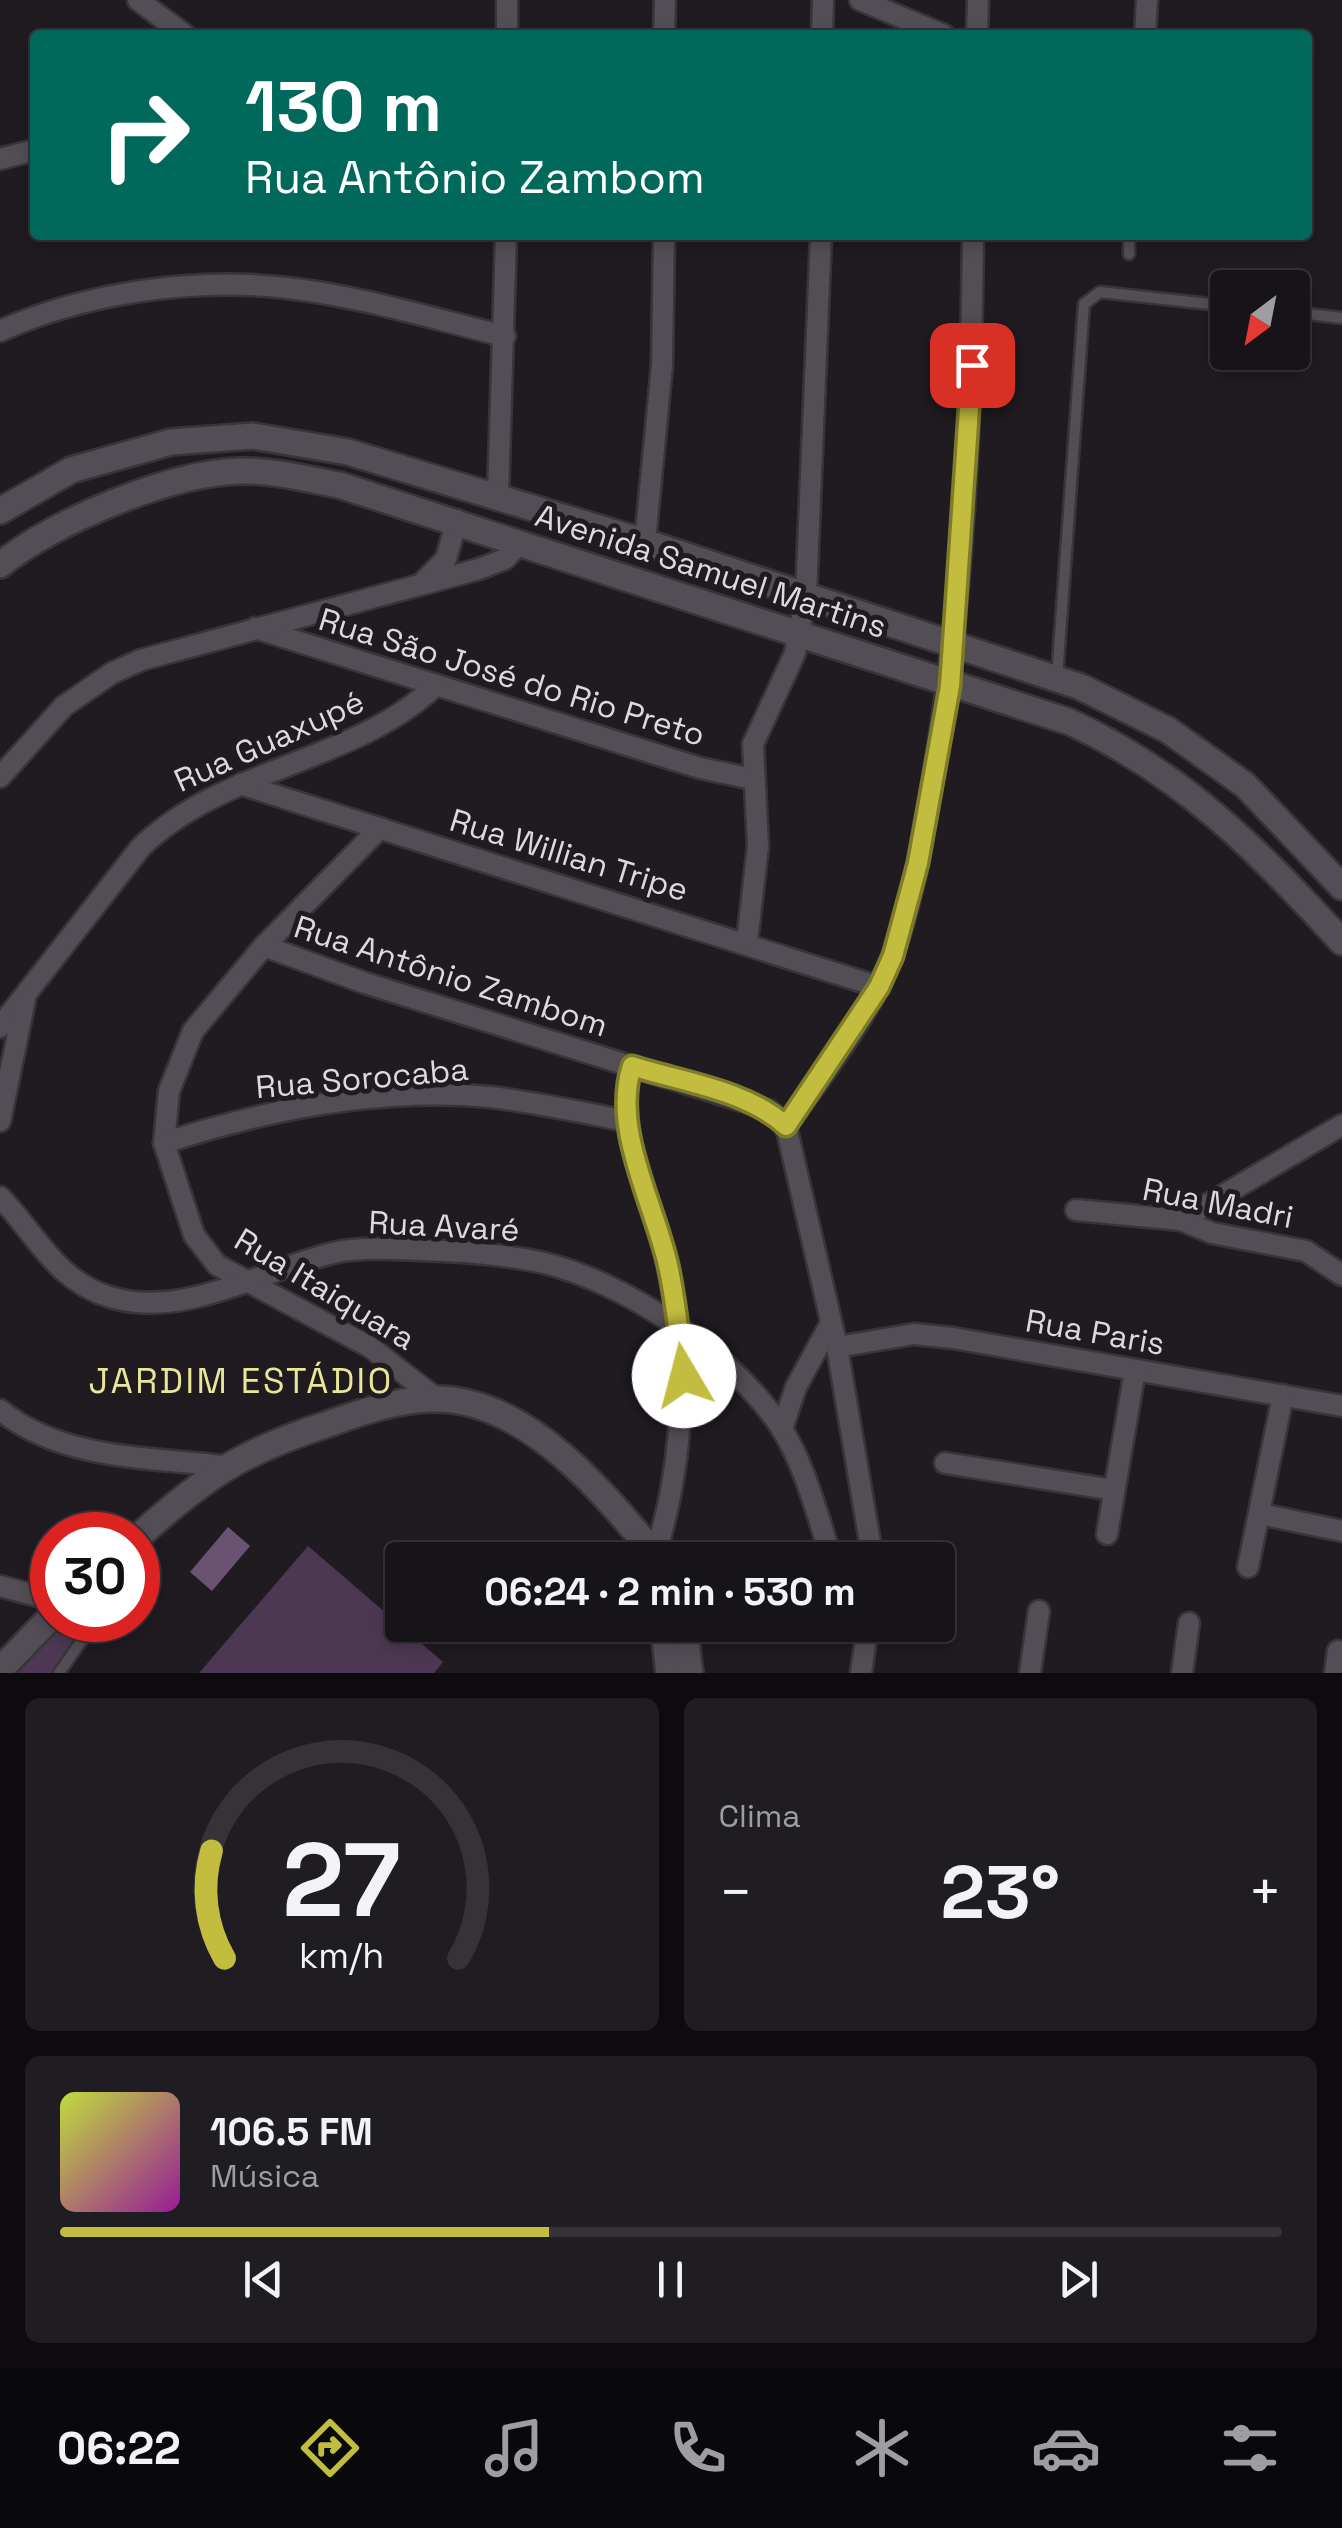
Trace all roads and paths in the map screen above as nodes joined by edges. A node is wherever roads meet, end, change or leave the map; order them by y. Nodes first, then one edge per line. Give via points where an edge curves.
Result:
1 (138, 0) edge
2 (665, 0) edge
3 (823, 0) edge
4 (860, 0) edge
5 (978, 0) edge
6 (1147, 0) edge
7 (504, 1) edge
8 (178, 30) edge
9 (507, 30) edge
10 (664, 30) edge
11 (822, 30) edge
12 (932, 30) edge
13 (976, 30) edge
14 (1145, 30) edge
15 (30, 151) edge
16 (0, 159) edge
17 (506, 240) edge
18 (664, 240) edge
19 (821, 240) edge
20 (974, 240) edge
21 (1129, 240) edge
22 (1129, 254) dead end
23 (1210, 304) edge
24 (1310, 314) edge
25 (1342, 318) edge
26 (0, 331) edge
27 (505, 336) junction
28 (466, 487) junction
29 (498, 496) junction
30 (523, 505) junction
31 (0, 510) edge
32 (457, 520) junction
33 (522, 542) junction
34 (645, 542) junction
35 (0, 565) edge
36 (424, 581) junction
37 (806, 596) junction
38 (255, 628) junction
39 (800, 632) junction
40 (954, 644) junction
41 (1057, 678) junction
42 (436, 685) junction
43 (950, 686) junction
44 (0, 777) edge
45 (753, 780) junction
46 (240, 784) junction
47 (380, 828) junction
48 (1339, 875) edge
49 (747, 942) junction
50 (1342, 942) edge
51 (264, 946) junction
52 (879, 987) junction
53 (26, 996) junction
54 (0, 1027) edge
55 (632, 1066) junction
56 (3, 1092) edge
57 (0, 1120) edge
58 (626, 1121) junction
59 (786, 1126) junction
60 (1342, 1126) edge
61 (164, 1143) junction
62 (0, 1197) edge
63 (1076, 1210) dead end
64 (1180, 1220) junction
65 (1342, 1274) edge
66 (244, 1281) junction
67 (831, 1323) junction
68 (678, 1328) junction
69 (837, 1347) junction
70 (1135, 1370) junction
71 (796, 1387) junction
72 (1283, 1396) junction
73 (437, 1399) junction
74 (764, 1406) junction
75 (1342, 1406) edge
76 (0, 1410) edge
77 (782, 1430) junction
78 (946, 1463) dead end
79 (224, 1466) junction
80 (1114, 1490) junction
81 (1260, 1514) junction
82 (160, 1519) edge
83 (1342, 1531) edge
84 (1107, 1534) dead end
85 (646, 1542) edge
86 (660, 1542) edge
87 (825, 1542) edge
88 (871, 1542) edge
89 (1248, 1567) dead end
90 (0, 1586) edge
91 (30, 1594) edge
92 (1039, 1611) dead end
93 (1189, 1623) dead end
94 (30, 1639) edge
95 (81, 1642) edge
96 (665, 1642) edge
97 (686, 1642) edge
98 (862, 1642) edge
99 (1338, 1651) dead end
100 (0, 1670) edge
101 (60, 1673) edge
102 (670, 1673) edge
103 (690, 1673) edge
104 (861, 1673) edge
105 (1030, 1673) edge
106 (1182, 1673) edge
107 (1336, 1673) edge

1 - 8 street
2 - 10 street
3 - 11 street
4 - 12 street
5 - 13 street
6 - 14 street
7 - 9 street
15 - 16 street
17 - 27 street
18 - 34 street via 662,365
19 - 37 street
20 - 40 street via 971,401
21 - 22 lane
23 - 41 lane via 1100,292 1084,304
24 - 25 lane
26 - 27 street via 28,318 130,295 248,285 321,293
27 - 29 street
28 - 29 main road, Avenida Samuel Martins
28 - 31 main road, Avenida Samuel Martins via 297,440 214,436 71,470
28 - 32 main road
29 - 30 main road, Avenida Samuel Martins
30 - 33 main road
30 - 34 main road, Avenida Samuel Martins
32 - 33 main road, Avenida Samuel Martins
32 - 35 main road, Avenida Samuel Martins via 290,475 217,473 89,513
32 - 36 street via 446,559
33 - 36 street via 495,564
33 - 39 main road, Avenida Samuel Martins
34 - 37 main road, Avenida Samuel Martins
36 - 38 street
37 - 39 street
37 - 40 main road, Avenida Samuel Martins
38 - 42 street, Rua São José do Rio Preto
38 - 44 street via 112,672 53,716
39 - 43 main road, Avenida Samuel Martins
39 - 45 street via 757,733
40 - 41 main road, Avenida Samuel Martins
40 - 43 street
41 - 48 main road, Avenida Samuel Martins via 1204,755
42 - 45 street, Rua São José do Rio Preto
42 - 46 street, Rua Guaxupé via 408,712
43 - 50 main road, Avenida Samuel Martins via 1070,722 1152,765 1228,822
43 - 52 street via 918,863
45 - 49 street via 758,846
46 - 47 street, Rua Willian Tripe
46 - 53 street, Rua Guaxupé via 202,800 140,846
47 - 49 street, Rua Willian Tripe
47 - 51 street, Rua Itaiquara
49 - 52 street, Rua Willian Tripe
51 - 55 street, Rua Antônio Zambom
51 - 61 street, Rua Itaiquara via 218,997 184,1050 168,1091
52 - 59 street
53 - 54 street
53 - 56 street, Rua Guaxupé
55 - 58 street
55 - 59 street, Rua Antônio Zambom via 770,1111
56 - 57 street, Rua Guaxupé
58 - 61 street, Rua Sorocaba via 490,1097 432,1095 291,1108
58 - 68 street via 668,1264
59 - 67 street
60 - 64 street
61 - 66 street, Rua Itaiquara via 194,1235 217,1265
62 - 66 street, Rua Avaré via 60,1270 110,1297 182,1300
63 - 64 street, Rua Madri
64 - 65 street, Rua Madri via 1306,1251
66 - 68 street, Rua Avaré via 343,1251 507,1256 581,1277
66 - 73 street, Rua Itaiquara via 370,1347
67 - 69 street
67 - 71 street
68 - 74 street, Rua Avaré via 731,1369
68 - 86 street via 684,1376 676,1470
69 - 70 street, Rua Paris via 914,1334
69 - 88 street
70 - 72 street, Rua Paris
70 - 80 street
71 - 74 street
71 - 77 street
72 - 75 street, Rua Paris
72 - 81 street
73 - 79 main road via 367,1411
73 - 85 main road via 501,1417 572,1461
74 - 77 street, Rua Avaré
76 - 79 street via 30,1432 68,1446
77 - 87 street, Rua Avaré
78 - 80 street
79 - 82 main road
80 - 84 street
81 - 83 street
81 - 89 street
90 - 91 street
92 - 105 street
93 - 106 street
94 - 100 main road
95 - 101 lane
96 - 102 main road
97 - 103 main road
98 - 104 street
99 - 107 street

